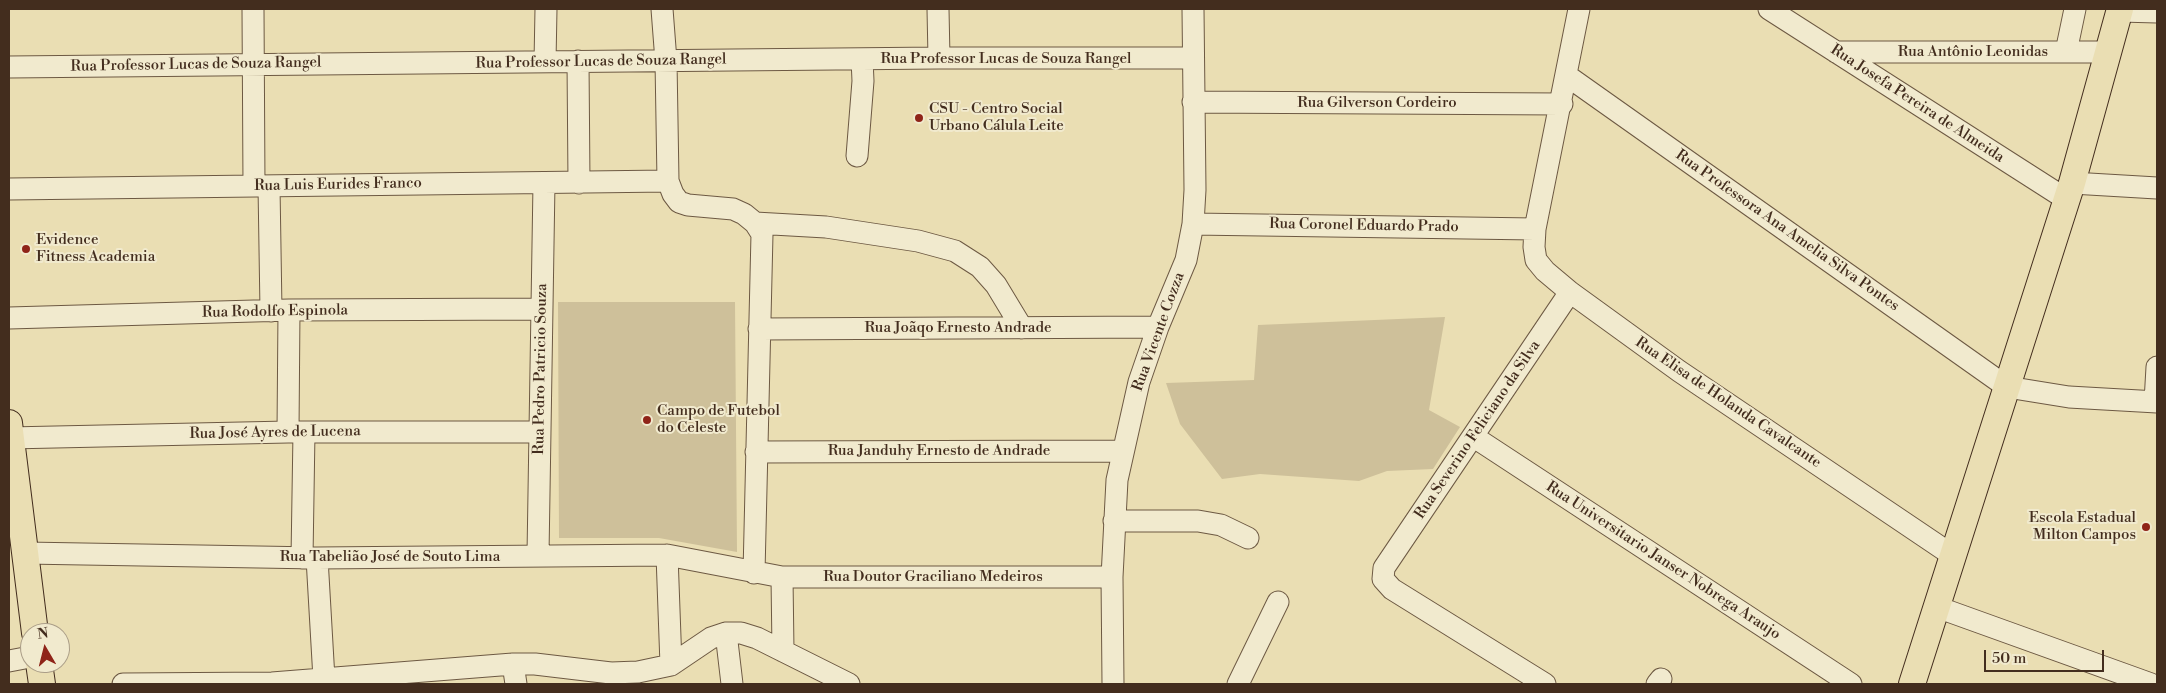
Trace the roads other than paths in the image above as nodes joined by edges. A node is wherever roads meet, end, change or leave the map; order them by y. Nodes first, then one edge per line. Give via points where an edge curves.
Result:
1 (252, 9) edge
2 (546, 9) edge
3 (662, 9) edge
4 (938, 9) edge
5 (1193, 9) edge
6 (1579, 9) edge
7 (1769, 9) edge
8 (2075, 9) edge
9 (2120, 10) edge
10 (2157, 12) edge
11 (1836, 52) junction
12 (2066, 52) junction
13 (2110, 52) junction
14 (939, 58) junction
15 (1193, 58) junction
16 (862, 59) junction
17 (578, 61) junction
18 (666, 61) junction
19 (545, 62) junction
20 (253, 64) junction
21 (9, 67) edge
22 (1566, 75) junction
23 (1193, 102) junction
24 (1562, 104) junction
25 (857, 156) dead end
26 (668, 181) junction
27 (544, 183) junction
28 (579, 183) junction
29 (262, 186) junction
30 (2157, 188) edge
31 (9, 189) edge
32 (2069, 191) junction
33 (755, 223) junction
34 (1193, 224) junction
35 (1535, 229) junction
36 (1570, 292) junction
37 (542, 309) junction
38 (280, 311) junction
39 (9, 318) edge
40 (1022, 328) junction
41 (1158, 328) junction
42 (759, 329) junction
43 (2157, 367) edge
44 (2008, 387) junction
45 (2156, 402) edge
46 (296, 432) junction
47 (540, 432) junction
48 (9, 433) edge
49 (1474, 437) junction
50 (1122, 451) junction
51 (756, 452) junction
52 (14, 507) edge
53 (1114, 521) junction
54 (1248, 538) dead end
55 (19, 540) edge
56 (538, 555) junction
57 (667, 555) junction
58 (1952, 555) junction
59 (310, 558) junction
60 (754, 573) junction
61 (782, 577) junction
62 (1112, 577) junction
63 (1278, 602) dead end
64 (1937, 607) junction
65 (33, 623) edge
66 (726, 633) junction
67 (783, 650) junction
68 (671, 665) junction
69 (514, 674) edge
70 (324, 679) junction
71 (124, 684) edge
72 (272, 684) edge
73 (732, 684) edge
74 (849, 684) edge
75 (1112, 684) edge
76 (1238, 684) edge
77 (1545, 684) edge
78 (1851, 684) edge
79 (1912, 684) edge
80 (2151, 684) edge

1 - 20 street
2 - 19 street
3 - 18 street
4 - 14 street
5 - 15 street, Rua Vicente Cozza
6 - 22 street, Rua Elisa de Holanda Cavalcante
7 - 11 street, Rua Josefa Pereira de Almeida
8 - 12 street
9 - 10 street
9 - 13 main road
11 - 12 street, Rua Antônio Leonidas
11 - 32 street, Rua Josefa Pereira de Almeida
12 - 13 street, Rua Antônio Leonidas
13 - 32 main road
14 - 15 street, Rua Professor Lucas de Souza Rangel
14 - 16 street, Rua Professor Lucas de Souza Rangel
15 - 23 street, Rua Vicente Cozza
16 - 18 street, Rua Professor Lucas de Souza Rangel
16 - 25 street
17 - 18 street, Rua Professor Lucas de Souza Rangel
17 - 19 street, Rua Professor Lucas de Souza Rangel
17 - 28 street
18 - 26 street
19 - 20 street, Rua Professor Lucas de Souza Rangel
20 - 21 street, Rua Professor Lucas de Souza Rangel
20 - 29 street
22 - 24 street, Rua Elisa de Holanda Cavalcante
22 - 44 street, Rua Professora Ana Amelia Silva Pontes
23 - 24 street, Rua Gilverson Cordeiro
23 - 34 street, Rua Vicente Cozza
24 - 35 street, Rua Elisa de Holanda Cavalcante
26 - 28 street, Rua Luis Eurides Franco
26 - 33 street via 679,202 733,210
27 - 28 street, Rua Luis Eurides Franco
27 - 29 street, Rua Luis Eurides Franco
27 - 37 street, Rua Pedro Patricio Souza
29 - 31 street, Rua Luis Eurides Franco
29 - 38 street
30 - 32 street
32 - 44 main road
33 - 40 street via 826,227 918,241 955,251 980,267 996,285
33 - 42 street via 762,234
34 - 35 street, Rua Coronel Eduardo Prado
34 - 41 street, Rua Vicente Cozza via 1186,260
35 - 36 street, Rua Elisa de Holanda Cavalcante via 1536,260
36 - 49 street, Rua Severino Feliciano da Silva
36 - 58 street, Rua Elisa de Holanda Cavalcante via 1679,371
37 - 38 street, Rua Rodolfo Espinola
37 - 47 street, Rua Pedro Patricio Souza
38 - 39 street, Rua Rodolfo Espinola
38 - 46 street
40 - 41 street, Rua Joãqo Ernesto Andrade
40 - 42 street, Rua Joãqo Ernesto Andrade
41 - 50 street, Rua Vicente Cozza via 1139,382
42 - 51 street
43 - 45 street
44 - 45 street via 2069,397
44 - 58 main road
46 - 47 street, Rua José Ayres de Lucena
46 - 48 street, Rua José Ayres de Lucena
46 - 59 street
47 - 56 street, Rua Pedro Patricio Souza
48 - 52 main road
49 - 77 street, Rua Severino Feliciano da Silva via 1384,568 1382,579 1392,590
49 - 78 street, Rua Universitario Janser Nobrega Araujo
50 - 51 street, Rua Janduhy Ernesto de Andrade
50 - 53 street, Rua Vicente Cozza via 1116,480
51 - 60 street
52 - 55 main road
53 - 54 street via 1198,521 1221,525
53 - 62 street, Rua Vicente Cozza
55 - 59 street, Rua Tabelião José de Souto Lima
55 - 65 main road
56 - 57 street, Rua Tabelião José de Souto Lima
56 - 59 street, Rua Tabelião José de Souto Lima
57 - 60 street, Rua Tabelião José de Souto Lima
57 - 68 street
58 - 64 main road
59 - 70 street
60 - 61 street, Rua Doutor Graciliano Medeiros
61 - 62 street, Rua Doutor Graciliano Medeiros
61 - 67 street
62 - 75 street, Rua Vicente Cozza
63 - 76 street
64 - 79 main road
64 - 80 street
66 - 67 street via 741,633
66 - 68 street via 711,638
66 - 73 street
67 - 74 street
68 - 69 street via 638,672 611,673 535,664
69 - 70 street
70 - 72 street
71 - 72 street

